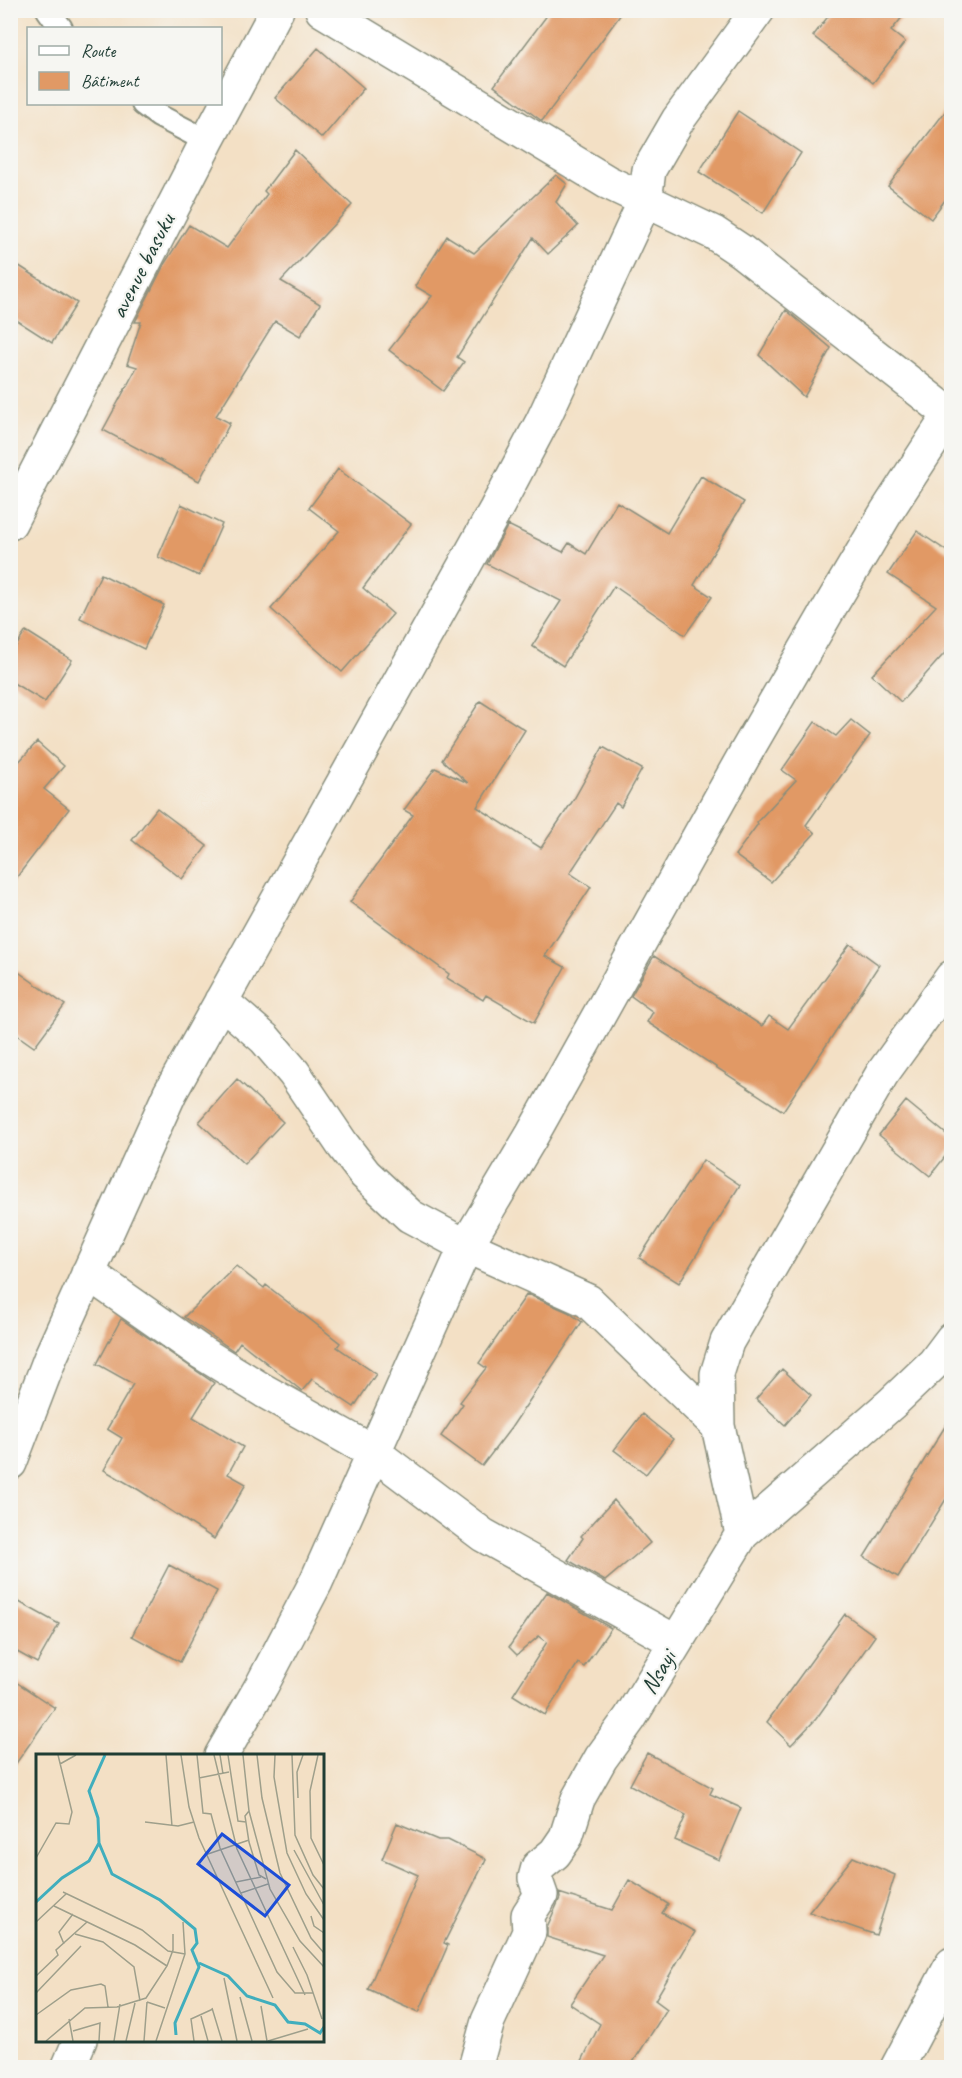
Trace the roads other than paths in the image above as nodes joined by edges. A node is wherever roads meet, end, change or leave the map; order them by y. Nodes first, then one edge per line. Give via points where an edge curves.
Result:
1 (48, 10) edge
2 (277, 10) edge
3 (322, 10) edge
4 (758, 10) edge
5 (60, 27) edge
6 (144, 105) edge
7 (207, 141) junction
8 (645, 201) junction
9 (951, 414) edge
10 (10, 523) edge
11 (951, 976) edge
12 (220, 1001) junction
13 (466, 1246) junction
14 (88, 1273) junction
15 (951, 1340) edge
16 (718, 1426) junction
17 (374, 1452) junction
18 (10, 1463) edge
19 (742, 1534) junction
20 (676, 1642) junction
21 (222, 1754) edge
22 (951, 1964) edge
23 (79, 2042) edge
24 (68, 2067) edge
25 (475, 2067) edge
26 (897, 2067) edge

1 - 5 lane
2 - 7 street, avenue basuku
3 - 8 street via 551,149
4 - 8 street via 678,120 649,170
6 - 7 lane
7 - 10 street, avenue basuku
8 - 9 street via 714,233 741,251
8 - 12 street via 542,422 496,509
9 - 13 street via 824,616
11 - 16 street via 882,1074 727,1342 717,1374
12 - 13 street via 265,1040 294,1073 365,1174 410,1216
12 - 14 street via 170,1093
13 - 16 street via 588,1301
13 - 17 street
14 - 17 street via 202,1353
14 - 18 street
15 - 19 street, Nsayi via 934,1363 892,1403
16 - 19 street
17 - 20 street via 483,1535
17 - 21 street via 316,1582
19 - 20 street, Nsayi
20 - 25 street, Nsayi via 601,1758 578,1799 566,1837 538,1867 535,1878 541,1895 528,1916 529,1932 488,2020
22 - 26 street
23 - 24 street

